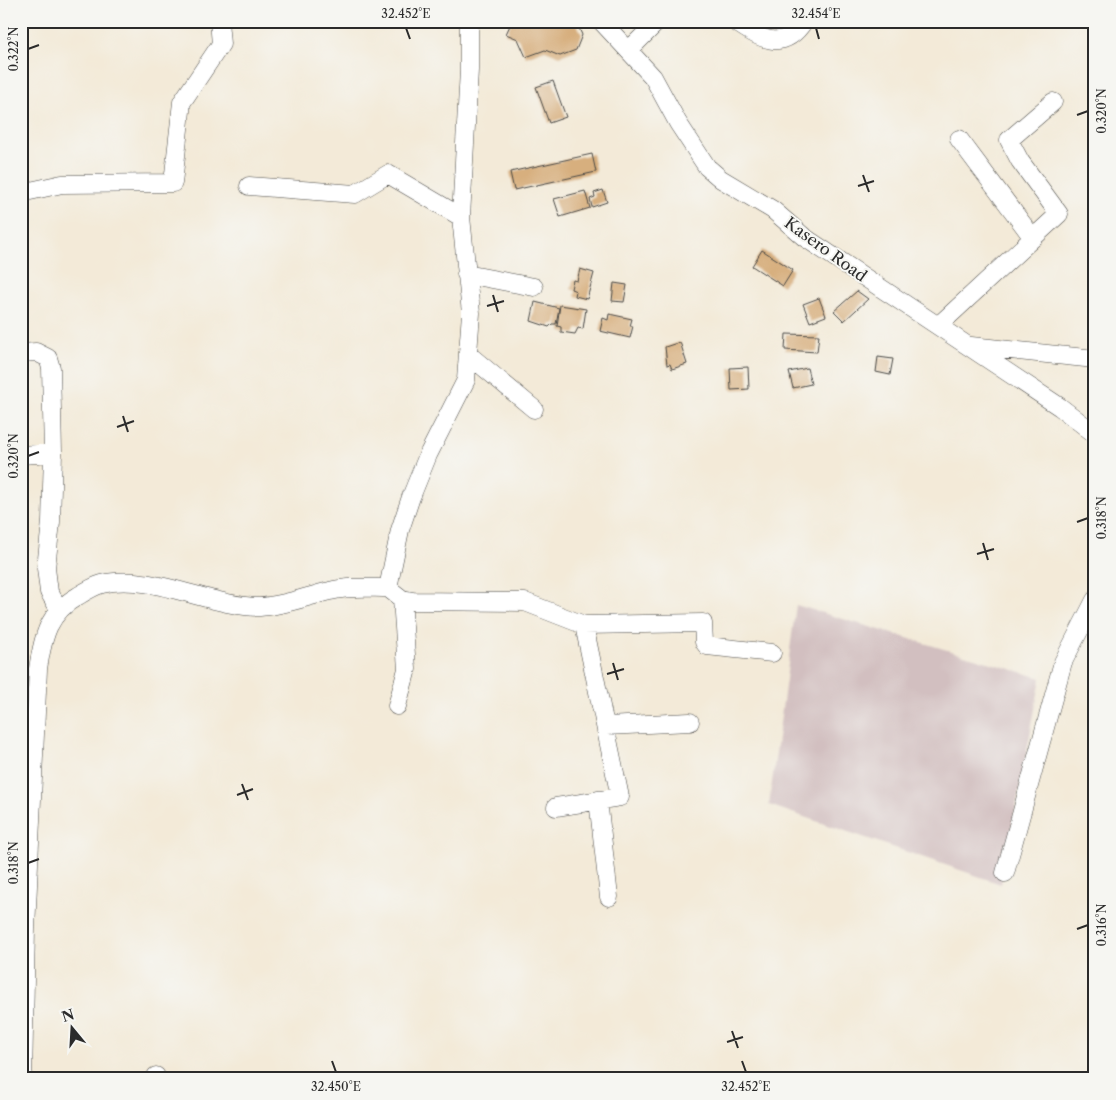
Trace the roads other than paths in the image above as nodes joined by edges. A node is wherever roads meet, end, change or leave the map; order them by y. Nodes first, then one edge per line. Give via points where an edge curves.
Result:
1 (219, 21) edge
2 (470, 21) edge
3 (601, 21) edge
4 (658, 21) edge
5 (734, 21) edge
6 (804, 21) edge
7 (630, 50) junction
8 (1053, 102) dead end
9 (959, 140) dead end
10 (249, 186) dead end
11 (21, 193) edge
12 (461, 217) junction
13 (1033, 238) junction
14 (466, 274) junction
15 (534, 287) dead end
16 (938, 326) junction
17 (968, 346) junction
18 (21, 353) edge
19 (469, 355) junction
20 (1095, 359) edge
21 (534, 408) dead end
22 (1095, 434) edge
23 (53, 453) junction
24 (21, 455) edge
25 (388, 588) junction
26 (402, 599) junction
27 (1095, 600) edge
28 (59, 609) junction
29 (584, 625) junction
30 (772, 653) dead end
31 (397, 706) dead end
32 (690, 722) dead end
33 (606, 726) junction
34 (28, 738) edge
35 (598, 800) junction
36 (556, 807) dead end
37 (1005, 872) dead end
38 (609, 897) dead end
39 (24, 1079) edge

1 - 11 street via 221,44 182,102 173,183 62,184
2 - 12 street
3 - 7 street, Kasero Road
4 - 7 street
5 - 6 street via 760,38 780,41 797,32
7 - 16 street, Kasero Road via 652,77 707,167 721,180 773,210 804,237
8 - 13 street via 1009,140 1020,161 1059,214
9 - 13 street
10 - 12 street via 355,194 388,174
12 - 14 street
13 - 16 street
14 - 15 street
14 - 19 street via 470,313
16 - 17 street, Kasero Road
17 - 20 street
17 - 22 street, Kasero Road
18 - 23 street via 36,352 48,358
19 - 21 street
19 - 25 street via 466,380 428,455 408,505
23 - 24 street
23 - 28 street via 46,568 49,592
25 - 26 street
25 - 28 street via 333,590 281,605 259,607 136,582 117,582 101,584
26 - 29 street via 525,602
26 - 31 street via 407,669
27 - 37 street via 1063,662
28 - 34 street via 42,644
29 - 30 street via 703,623 707,646
29 - 33 street
32 - 33 street
33 - 35 street via 620,796
34 - 39 street
35 - 36 street
35 - 38 street

